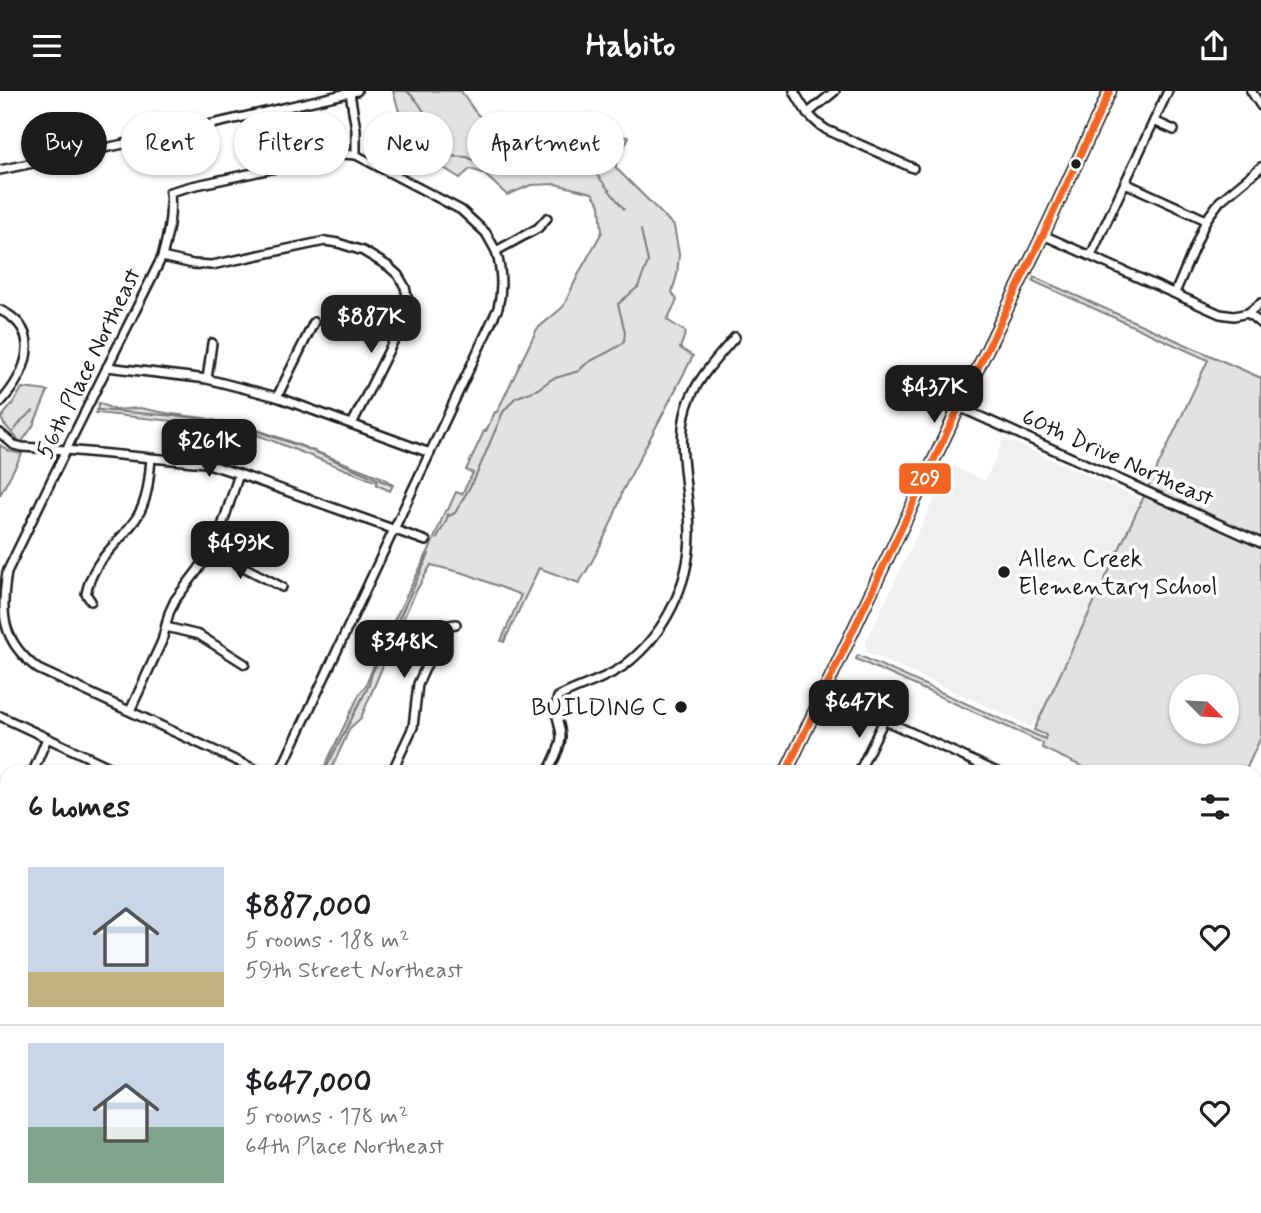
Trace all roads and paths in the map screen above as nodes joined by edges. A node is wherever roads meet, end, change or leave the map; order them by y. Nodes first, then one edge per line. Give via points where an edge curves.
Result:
1 (794, 91) edge
2 (835, 91) edge
3 (1111, 91) edge
4 (1168, 91) edge
5 (1251, 91) edge
6 (354, 92) edge
7 (1261, 106) edge
8 (807, 114) junction
9 (1154, 121) junction
10 (1174, 130) dead end
11 (356, 155) junction
12 (1261, 167) edge
13 (913, 168) dead end
14 (0, 170) edge
15 (1125, 183) junction
16 (547, 218) dead end
17 (1206, 220) junction
18 (1044, 235) junction
19 (496, 251) junction
20 (1091, 255) junction
21 (162, 257) junction
22 (1175, 293) junction
23 (1261, 303) edge
24 (0, 310) edge
25 (1248, 313) junction
26 (314, 322) dead end
27 (1261, 324) edge
28 (735, 337) dead end
29 (212, 343) dead end
30 (107, 367) junction
31 (207, 379) junction
32 (277, 397) junction
33 (0, 403) edge
34 (959, 407) junction
35 (352, 424) junction
36 (0, 433) edge
37 (66, 450) junction
38 (430, 453) junction
39 (151, 459) junction
40 (239, 474) junction
41 (395, 529) junction
42 (426, 541) dead end
43 (1261, 543) edge
44 (211, 550) junction
45 (282, 587) dead end
46 (91, 601) dead end
47 (456, 624) dead end
48 (166, 627) junction
49 (245, 664) dead end
50 (130, 711) junction
51 (0, 716) edge
52 (47, 738) junction
53 (36, 765) edge
54 (105, 765) edge
55 (246, 765) edge
56 (283, 765) edge
57 (395, 765) edge
58 (551, 765) edge
59 (789, 765) edge
60 (862, 765) edge
61 (983, 765) edge

1 - 8 street
2 - 8 street
3 - 18 main road
4 - 9 street
5 - 7 street
6 - 11 street
6 - 14 street
8 - 13 street via 827,130
9 - 10 street
9 - 15 street
11 - 19 street via 461,210 486,233
11 - 21 street, 56th Place Northeast via 170,192 172,212
12 - 17 street via 1220,201
15 - 17 street
15 - 20 street
16 - 19 street via 538,228
17 - 22 street
18 - 20 street
18 - 34 main road
19 - 38 street via 502,275 498,308
20 - 22 street
21 - 30 street, 56th Place Northeast
21 - 35 street via 212,265 325,241 363,251 388,266 405,287 408,304 400,330
22 - 25 street via 1220,314
23 - 25 street
24 - 33 street via 16,319 28,349 19,376
25 - 27 street
26 - 32 street
28 - 58 street via 695,389 684,417 690,536 678,596 654,636 624,665 558,697 554,706 561,741
29 - 31 street
30 - 31 street
30 - 37 street, 56th Place Northeast
31 - 32 street
32 - 35 street
34 - 43 street, 60th Drive Northeast
34 - 59 main road
35 - 38 street
36 - 37 street via 14,445
37 - 39 street
37 - 50 street, 56th Place Northeast via 7,572 4,627 20,654 38,669
38 - 41 street
39 - 40 street via 205,463
39 - 46 street via 149,485 139,514 101,559 86,594
40 - 41 street
40 - 44 street
41 - 42 street
41 - 56 street
44 - 45 street
44 - 48 street via 175,600
47 - 57 street via 443,629 418,684 413,727
48 - 49 street via 199,635
48 - 50 street
50 - 55 street
51 - 52 street
52 - 53 street
52 - 54 street
60 - 61 street via 884,720

